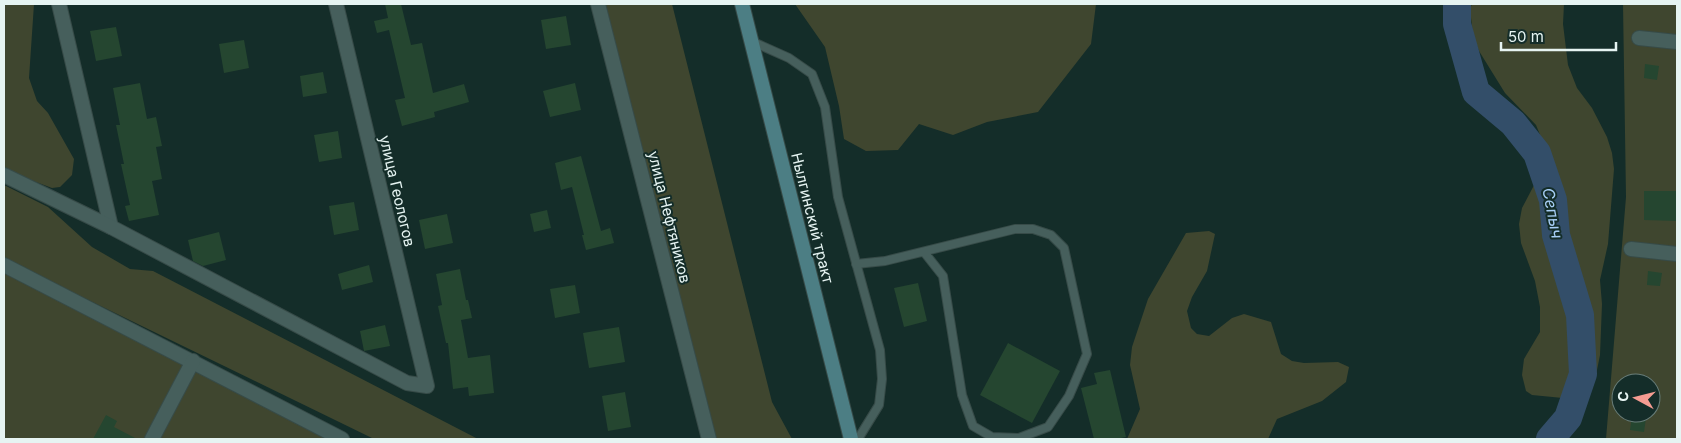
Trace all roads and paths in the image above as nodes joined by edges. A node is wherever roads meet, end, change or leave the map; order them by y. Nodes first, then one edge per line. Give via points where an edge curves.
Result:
1 (59, 4) edge
2 (336, 4) edge
3 (598, 4) edge
4 (742, 4) edge
5 (1639, 38) dead end
6 (752, 40) junction
7 (1677, 42) edge
8 (4, 176) edge
9 (111, 227) junction
10 (1631, 249) dead end
11 (924, 252) junction
12 (1677, 254) edge
13 (856, 264) junction
14 (4, 265) edge
15 (193, 361) junction
16 (152, 439) edge
17 (342, 439) edge
18 (709, 439) edge
19 (851, 439) edge
20 (858, 439) edge

1 - 9 street
2 - 9 street, улица Геологов via 427,386 407,383
3 - 18 street, улица Нефтяников
4 - 6 main road, Нылгинский тракт
5 - 7 street
6 - 13 lane via 789,58 812,74 825,107 838,197
6 - 19 main road, Нылгинский тракт
8 - 9 street
10 - 12 street
11 - 11 lane via 1015,229 1033,229 1051,235 1064,248 1087,354 1069,396 1048,427 1019,438 992,437 973,426 962,395 943,276
11 - 13 lane
13 - 20 lane via 880,350 882,379 879,405
14 - 15 street
15 - 16 street
15 - 17 street

